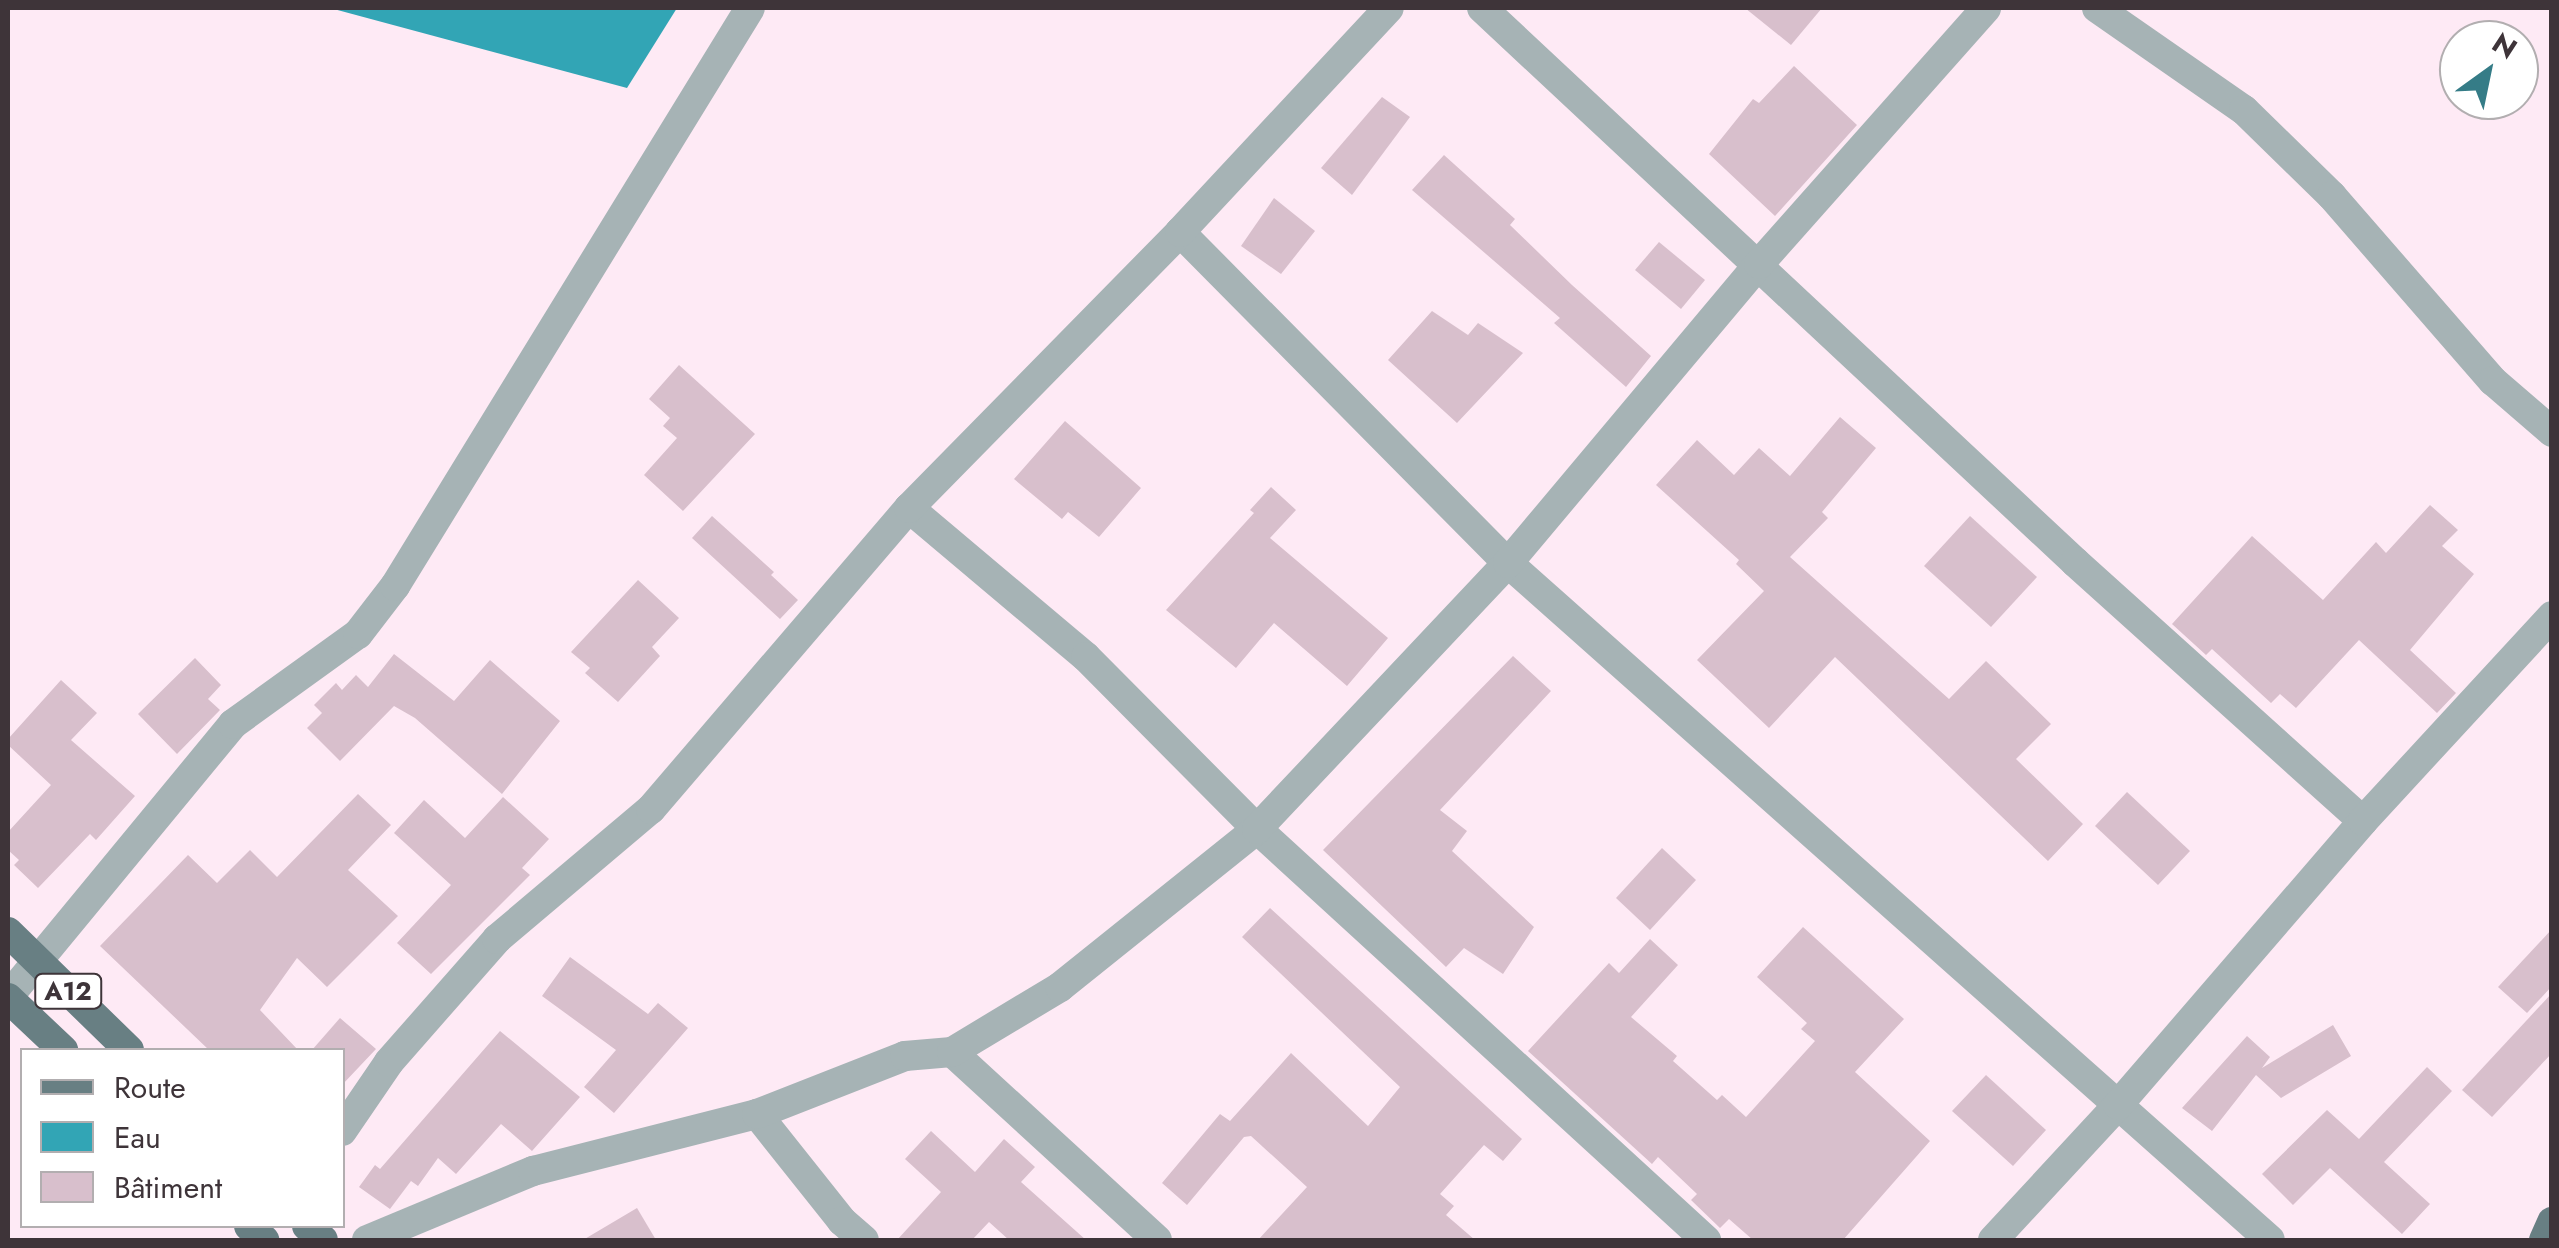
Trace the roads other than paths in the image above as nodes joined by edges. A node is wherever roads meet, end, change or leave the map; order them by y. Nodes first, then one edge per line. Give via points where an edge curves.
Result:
1 (750, 8) edge
2 (1389, 8) edge
3 (1482, 8) edge
4 (1986, 8) edge
5 (2097, 8) edge
6 (1180, 232) junction
7 (1759, 264) junction
8 (2552, 432) edge
9 (910, 508) junction
10 (1508, 563) junction
11 (2552, 616) edge
12 (2363, 821) junction
13 (1257, 828) junction
14 (8, 932) edge
15 (38, 960) junction
16 (8, 998) edge
17 (62, 1048) edge
18 (127, 1048) edge
19 (952, 1052) junction
20 (2118, 1105) junction
21 (758, 1114) junction
22 (345, 1127) edge
23 (2552, 1222) edge
24 (367, 1240) edge
25 (864, 1240) edge
26 (1156, 1240) edge
27 (1706, 1240) edge
28 (1993, 1240) edge
29 (2270, 1240) edge
30 (2544, 1240) edge

1 - 15 street via 395,586 358,634 233,724
2 - 6 street
3 - 7 street
4 - 7 street
5 - 8 street via 2244,110 2332,196 2493,382
6 - 9 street
6 - 10 street
7 - 10 street
7 - 12 street
9 - 13 street via 1086,657
9 - 22 street via 650,809 497,938 388,1062
10 - 13 street
10 - 20 street
11 - 12 street
12 - 20 street
13 - 19 street via 1060,987
13 - 27 street
14 - 15 main road, A12
15 - 16 street
15 - 18 main road, A12
16 - 17 main road, A12
19 - 21 street via 905,1056
19 - 26 street
20 - 28 street
20 - 29 street
21 - 24 street via 533,1171
21 - 25 street
23 - 30 main road

